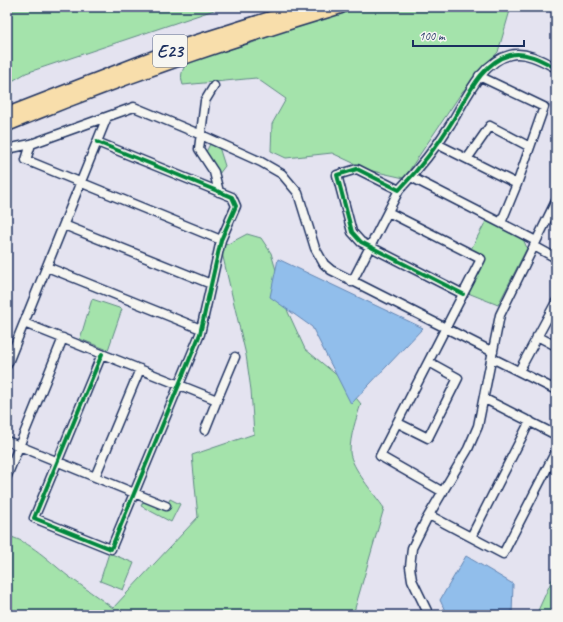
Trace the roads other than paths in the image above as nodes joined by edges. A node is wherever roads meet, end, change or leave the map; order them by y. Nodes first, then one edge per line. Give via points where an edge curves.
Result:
1 (305, 7) edge
2 (341, 7) edge
3 (261, 26) junction
4 (556, 68) edge
5 (479, 76) junction
6 (214, 86) dead end
7 (82, 89) junction
8 (7, 114) edge
9 (107, 117) junction
10 (7, 125) edge
11 (199, 134) junction
12 (97, 142) junction
13 (31, 144) junction
14 (443, 147) dead end
15 (530, 147) junction
16 (7, 149) edge
17 (467, 159) junction
18 (411, 177) junction
19 (80, 183) junction
20 (517, 184) junction
21 (399, 190) junction
22 (219, 192) junction
23 (556, 201) edge
24 (388, 212) junction
25 (501, 223) junction
26 (64, 225) junction
27 (221, 240) junction
28 (535, 243) junction
29 (370, 247) junction
30 (556, 258) edge
31 (47, 267) junction
32 (352, 282) junction
33 (211, 284) junction
34 (462, 294) junction
35 (556, 302) edge
36 (24, 323) junction
37 (445, 328) junction
38 (201, 329) junction
39 (537, 336) junction
40 (63, 338) junction
41 (556, 346) edge
42 (102, 354) junction
43 (493, 355) junction
44 (234, 357) dead end
45 (429, 362) junction
46 (7, 365) edge
47 (140, 369) junction
48 (519, 371) junction
49 (179, 385) junction
50 (556, 390) edge
51 (485, 398) junction
52 (217, 400) junction
53 (530, 421) junction
54 (398, 423) junction
55 (204, 430) dead end
56 (556, 435) edge
57 (7, 442) edge
58 (19, 446) junction
59 (556, 451) edge
60 (58, 462) junction
61 (7, 476) edge
62 (96, 477) junction
63 (443, 492) junction
64 (134, 493) junction
65 (166, 506) dead end
66 (429, 515) junction
67 (471, 537) junction
68 (429, 615) edge

1 - 3 highway, E23
2 - 3 highway, E23
3 - 7 highway, E23 via 182,46
4 - 5 street via 530,56 510,54
5 - 15 street via 544,107
5 - 18 street via 450,126
6 - 11 street via 205,101
7 - 8 highway, E23
7 - 10 highway, E23
9 - 11 street via 134,107
9 - 12 street
9 - 13 street
11 - 22 street via 199,149 214,172
11 - 32 street via 274,168 289,180 298,193 320,259 331,270
12 - 19 street
12 - 22 street
13 - 16 street
13 - 19 street via 26,160
14 - 17 street
15 - 17 street via 490,126
15 - 20 street
17 - 20 street
18 - 21 street
18 - 25 street
19 - 26 street
19 - 27 street
20 - 25 street
21 - 24 street
21 - 29 street via 357,169 336,175 352,232
22 - 27 street via 232,198 236,206
23 - 28 street
24 - 29 street
24 - 34 street via 481,259
25 - 28 street
26 - 31 street
26 - 33 street
27 - 33 street
28 - 30 street
28 - 43 street via 500,315
29 - 32 street
29 - 34 street
31 - 36 street
31 - 38 street
32 - 37 street
33 - 38 street
34 - 37 street
35 - 39 street
36 - 40 street
36 - 46 street
37 - 43 street
37 - 45 street
38 - 49 street
39 - 41 street
39 - 48 street
40 - 42 street
40 - 58 street
42 - 47 street
42 - 60 street
43 - 48 street
43 - 51 street
44 - 52 street
45 - 54 street
45 - 54 street via 458,378 428,438
47 - 49 street
47 - 62 street
48 - 50 street
49 - 52 street
49 - 64 street
51 - 53 street
51 - 63 street via 474,437
52 - 55 street
53 - 56 street
53 - 67 street
54 - 63 street via 380,456
57 - 58 street
58 - 60 street
58 - 61 street
59 - 67 street via 503,554
60 - 62 street
60 - 64 street via 34,518 111,549
62 - 64 street
63 - 66 street
64 - 65 street
66 - 67 street
66 - 68 street via 414,543 410,567 412,580

